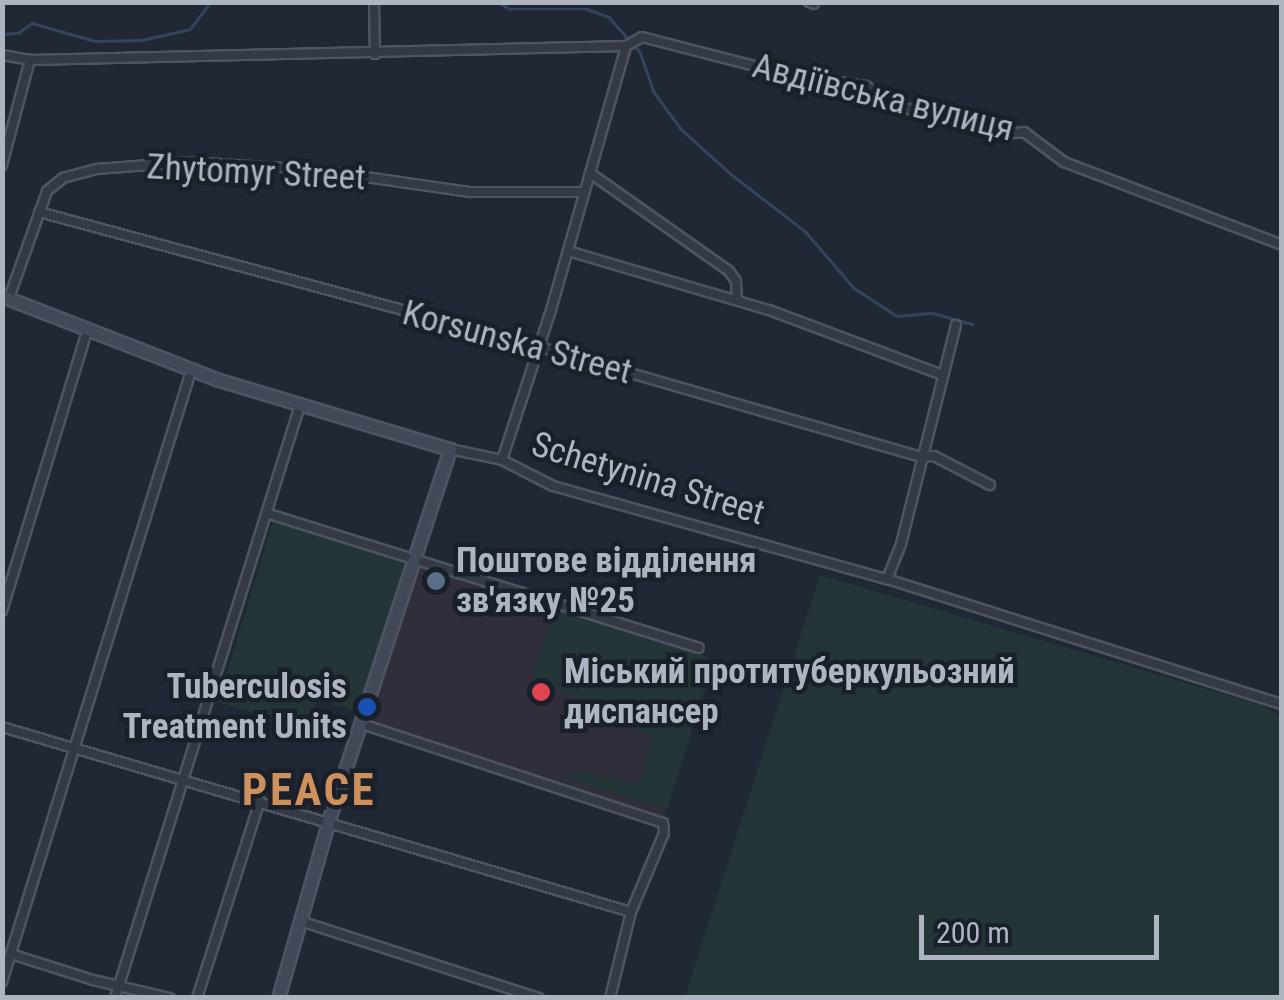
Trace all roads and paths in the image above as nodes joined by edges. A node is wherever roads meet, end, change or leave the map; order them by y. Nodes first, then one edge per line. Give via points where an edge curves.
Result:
1 (374, 2) edge
2 (626, 46) junction
3 (375, 54) junction
4 (2, 55) edge
5 (30, 60) junction
6 (2, 164) edge
7 (590, 172) junction
8 (584, 192) junction
9 (39, 212) junction
10 (1282, 245) edge
11 (568, 251) junction
12 (6, 297) edge
13 (737, 300) junction
14 (956, 326) dead end
15 (88, 330) junction
16 (540, 347) junction
17 (191, 371) junction
18 (943, 375) junction
19 (300, 405) junction
20 (450, 449) junction
21 (922, 458) junction
22 (502, 460) junction
23 (990, 485) dead end
24 (269, 514) junction
25 (414, 558) junction
26 (888, 579) junction
27 (2, 611) edge
28 (699, 648) dead end
29 (1282, 704) edge
30 (362, 724) junction
31 (2, 726) edge
32 (73, 750) junction
33 (184, 782) junction
34 (260, 801) junction
35 (328, 823) junction
36 (631, 912) junction
37 (300, 921) junction
38 (11, 954) junction
39 (2, 982) edge
40 (119, 986) junction
41 (116, 998) edge
42 (170, 998) edge
43 (197, 998) edge
44 (278, 998) edge
45 (539, 998) edge
46 (610, 998) edge

1 - 3 street
2 - 3 street
2 - 7 street
2 - 10 street, Авдіївська вулиця via 642,37 866,86 890,103 953,122 1024,132 1064,162
3 - 5 street
4 - 5 street
5 - 6 street
7 - 8 street
7 - 13 street via 729,271
8 - 9 street, Zhytomyr Street via 470,192 317,170 177,162 63,178 47,191
8 - 11 street
9 - 12 street, Zhytomyr Street
9 - 16 street, Korsunska Street
11 - 13 street
11 - 16 street
12 - 15 street, Schetynina Street
13 - 18 street
14 - 18 street
15 - 17 street, Schetynina Street
15 - 27 street
16 - 21 street, Korsunska Street
16 - 22 street
17 - 19 street, Schetynina Street
17 - 32 street
18 - 21 street
19 - 20 street, Schetynina Street
19 - 24 street
20 - 22 street, Schetynina Street
20 - 25 street
21 - 23 street, Korsunska Street via 944,460
21 - 26 street
22 - 26 street, Schetynina Street via 553,486
24 - 25 street
24 - 33 street
25 - 28 street
25 - 30 street
26 - 29 street, Schetynina Street
30 - 35 street
30 - 36 street via 659,820 664,832
31 - 32 street
32 - 33 street
32 - 38 street
33 - 34 street
33 - 40 street
34 - 35 street
34 - 43 street
35 - 36 street
35 - 37 street
36 - 46 street
37 - 44 street
37 - 45 street
38 - 39 street
38 - 40 street
40 - 41 street
40 - 42 street

